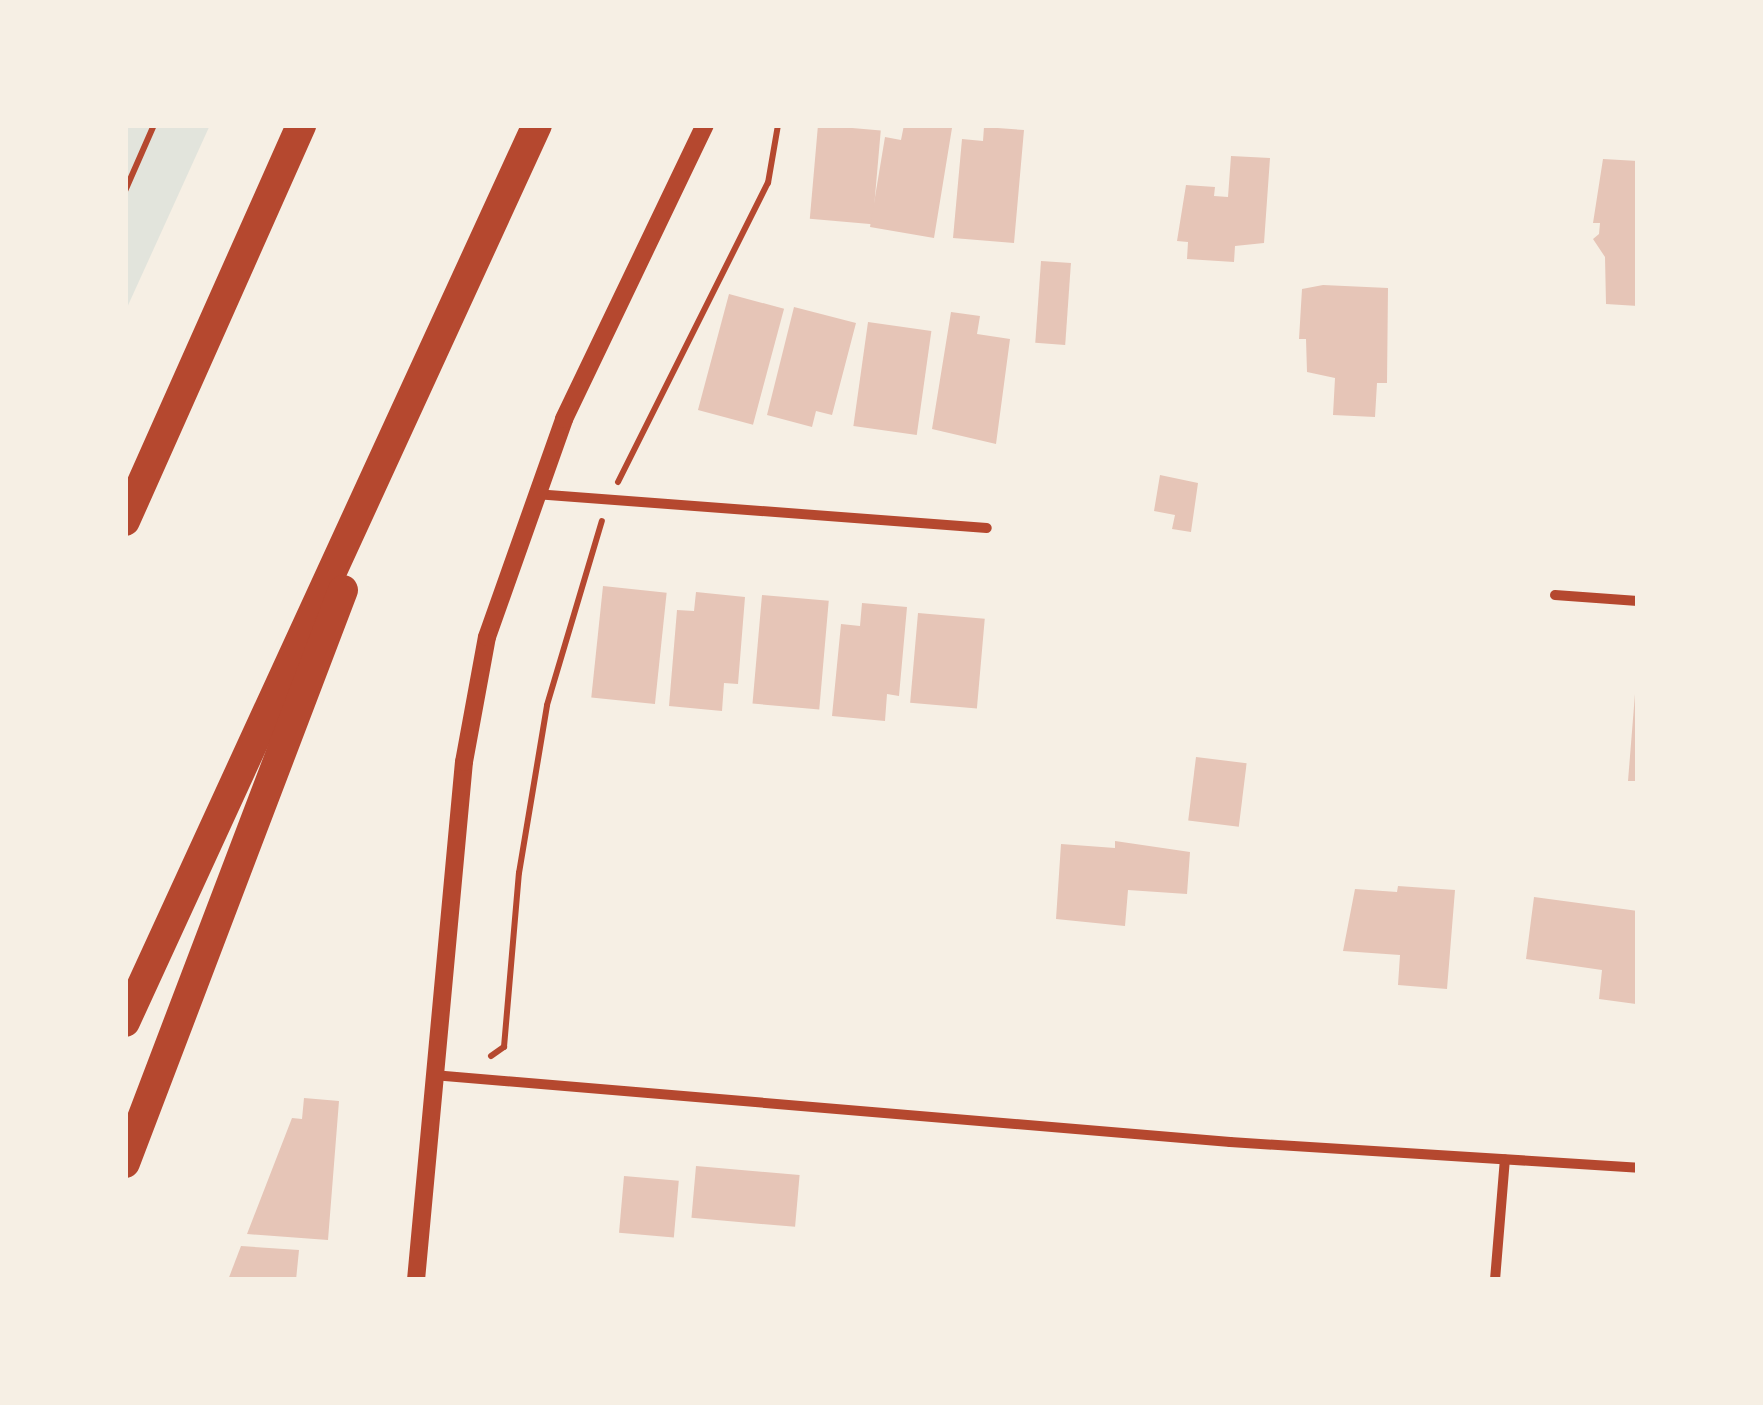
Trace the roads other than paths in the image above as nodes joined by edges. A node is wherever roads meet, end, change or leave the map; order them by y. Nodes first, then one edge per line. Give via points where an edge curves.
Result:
1 (301, 125) edge
2 (537, 125) edge
3 (704, 125) edge
4 (444, 326) junction
5 (534, 494) junction
6 (125, 521) edge
7 (987, 528) dead end
8 (1555, 596) dead end
9 (1638, 601) edge
10 (125, 1022) edge
11 (432, 1075) junction
12 (1505, 1159) junction
13 (125, 1163) edge
14 (1638, 1168) edge
15 (416, 1280) edge
16 (1495, 1280) edge

1 - 6 highway
2 - 4 highway
3 - 5 street
4 - 10 highway
4 - 13 highway
5 - 7 street
5 - 11 street via 487,637 473,708
8 - 9 street
11 - 12 street
11 - 15 street
12 - 14 street
12 - 16 street

